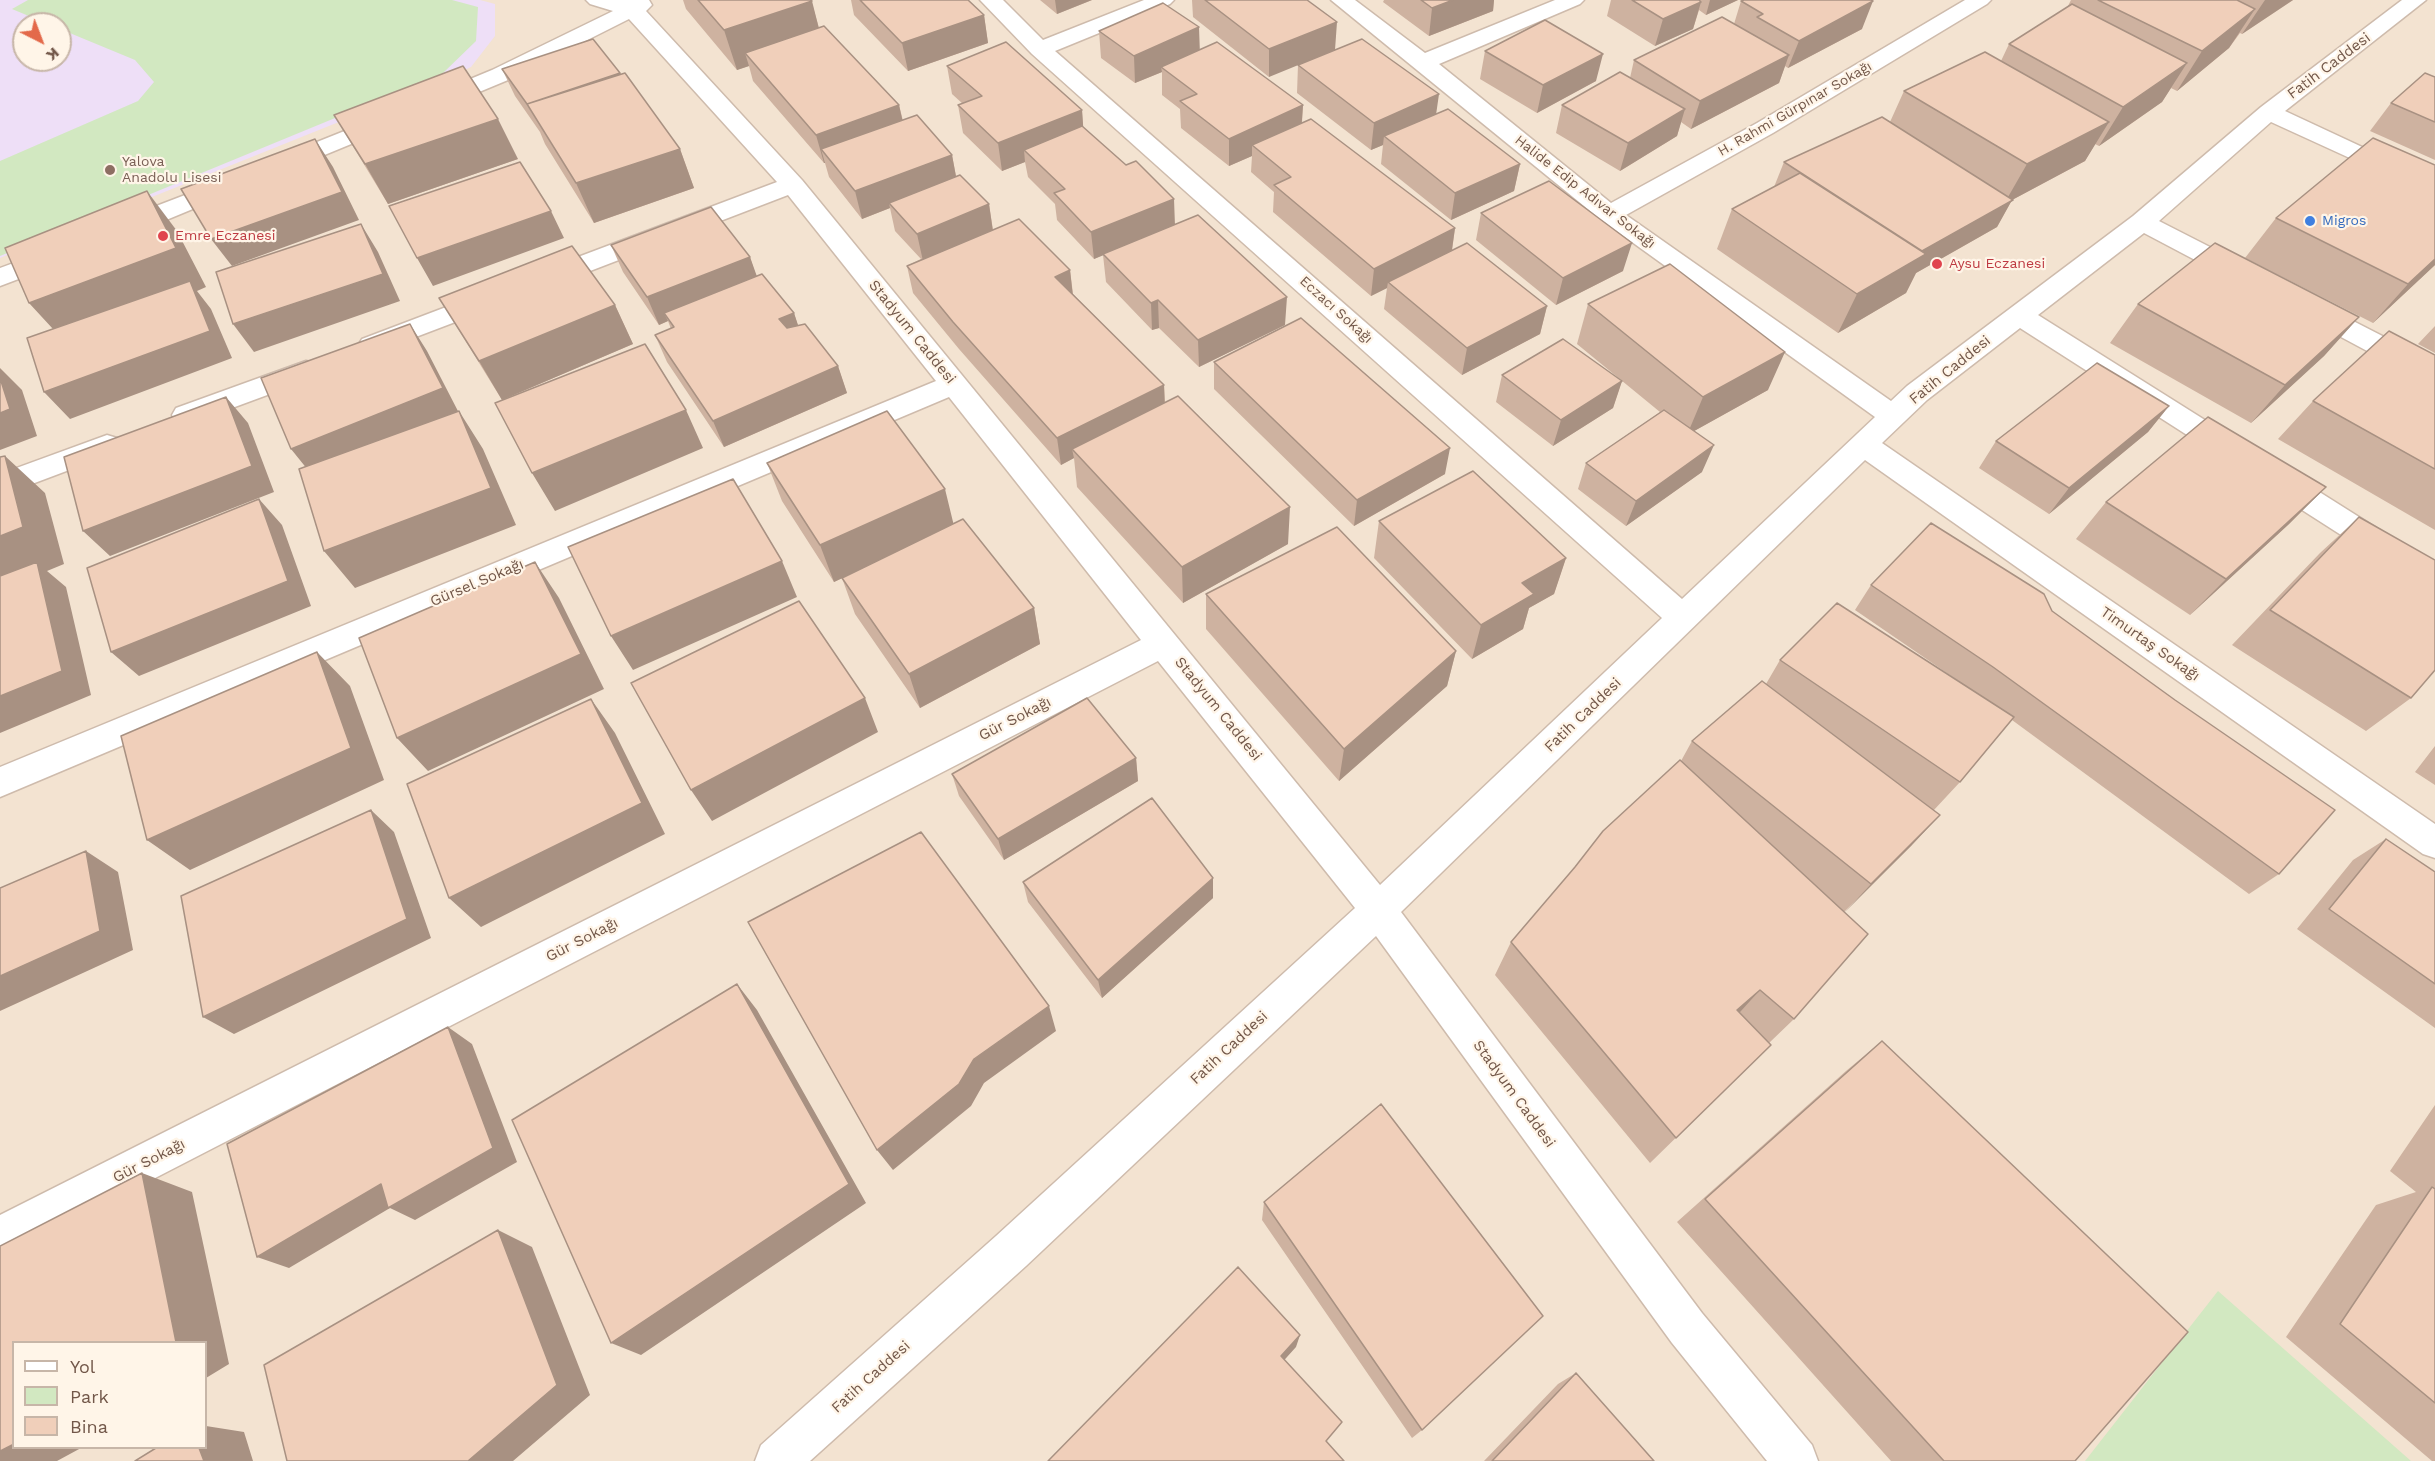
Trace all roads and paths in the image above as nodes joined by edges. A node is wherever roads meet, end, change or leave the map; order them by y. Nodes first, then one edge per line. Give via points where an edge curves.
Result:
1 (597, 0) edge
2 (991, 0) edge
3 (1163, 0) edge
4 (1342, 0) edge
5 (1574, 0) edge
6 (1980, 0) edge
7 (2415, 0) edge
8 (643, 4) edge
9 (1040, 49) junction
10 (1424, 62) junction
11 (2269, 112) junction
12 (793, 185) junction
13 (2435, 190) edge
14 (1609, 214) junction
15 (2142, 222) junction
16 (100, 237) edge
17 (78, 246) edge
18 (0, 278) edge
19 (2019, 315) junction
20 (2435, 375) edge
21 (955, 384) junction
22 (1894, 417) junction
23 (168, 422) edge
24 (134, 435) edge
25 (1865, 445) junction
26 (0, 485) edge
27 (2435, 580) edge
28 (1683, 618) junction
29 (1164, 643) junction
30 (0, 782) edge
31 (2435, 843) edge
32 (1378, 910) junction
33 (0, 1237) edge
34 (777, 1461) edge
35 (1796, 1461) edge

1 - 8 street
2 - 9 street, Eczacı Sokağı
3 - 9 street
4 - 10 street, Halide Edip Adıvar Sokağı
5 - 10 street
6 - 14 street, H. Rahmi Gürpınar Sokağı via 1765,128
7 - 11 street, Fatih Caddesi
8 - 12 street, Stadyum Caddesi
8 - 16 street via 500,75
9 - 28 street, Eczacı Sokağı
10 - 14 street, Halide Edip Adıvar Sokağı
11 - 13 street
11 - 15 street, Fatih Caddesi
12 - 21 street, Stadyum Caddesi
12 - 23 street
14 - 22 street, Halide Edip Adıvar Sokağı
15 - 19 street, Fatih Caddesi
15 - 20 street
17 - 18 street
19 - 22 street, Fatih Caddesi via 1917,393
19 - 27 street
21 - 29 street, Stadyum Caddesi
21 - 30 street, Gürsel Sokağı
22 - 25 street, Fatih Caddesi
24 - 26 street
25 - 28 street, Fatih Caddesi
25 - 31 street, Timurtaş Sokağı
28 - 32 street, Fatih Caddesi
29 - 32 street, Stadyum Caddesi
29 - 33 street, Gür Sokağı
32 - 34 street, Fatih Caddesi via 1011,1251
32 - 35 street, Stadyum Caddesi via 1687,1328

